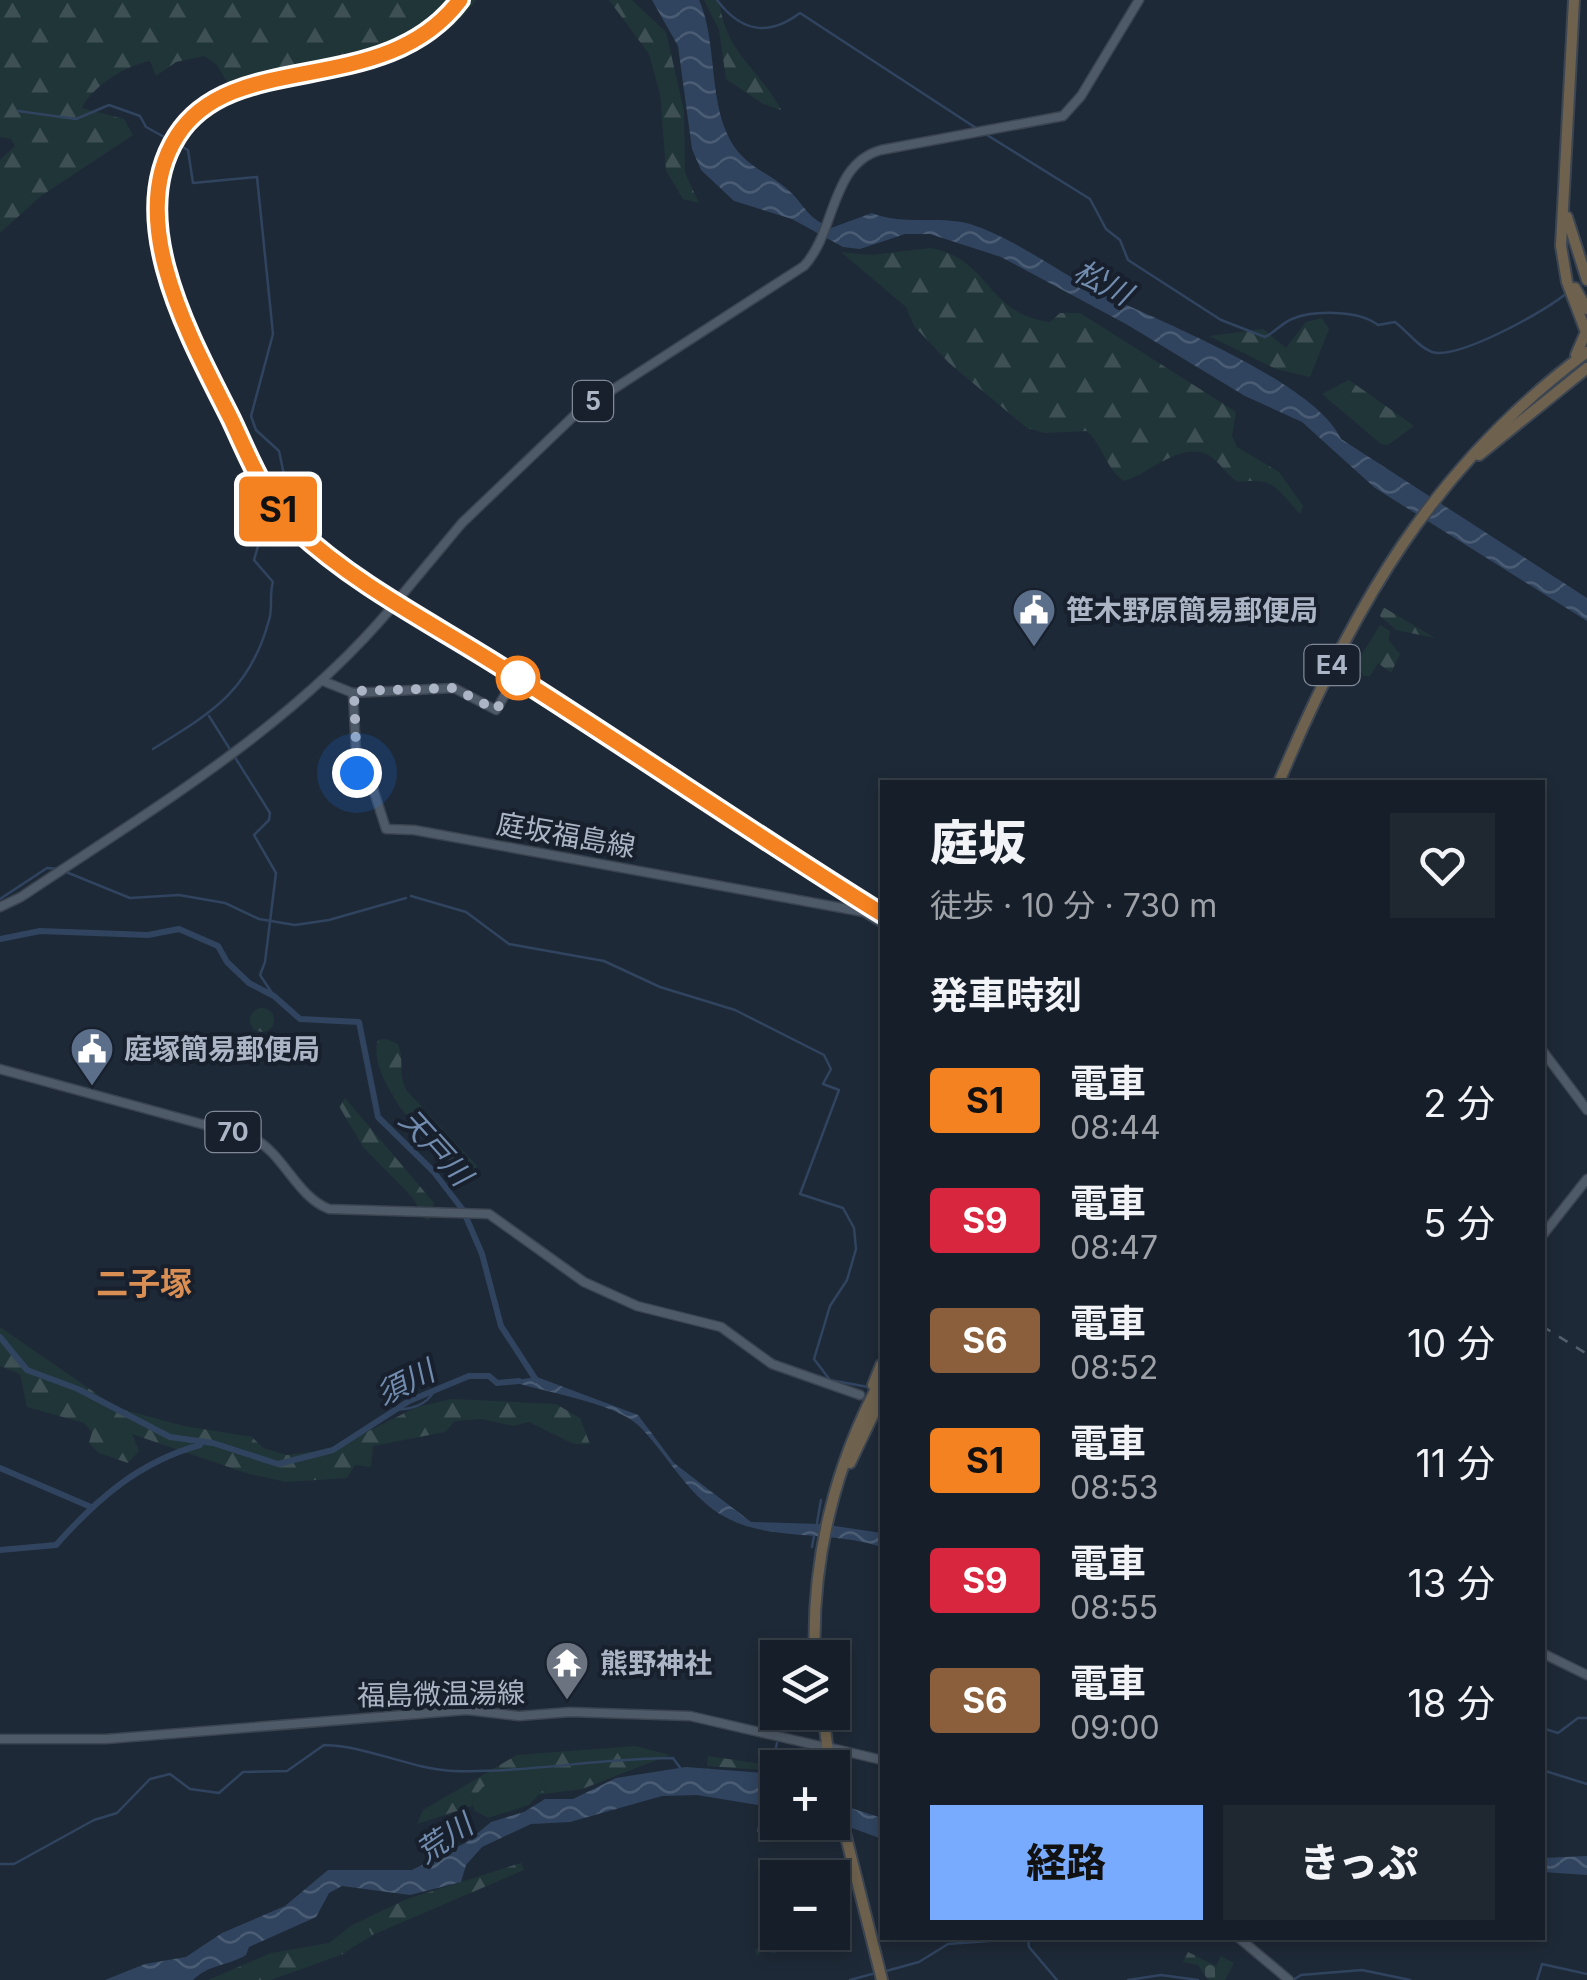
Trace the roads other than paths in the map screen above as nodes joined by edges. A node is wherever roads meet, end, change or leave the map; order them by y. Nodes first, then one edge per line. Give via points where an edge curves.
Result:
1 (1138, 0) edge
2 (1574, 1) edge
3 (1564, 214) junction
4 (1578, 277) edge
5 (1587, 300) edge
6 (1583, 310) edge
7 (1587, 354) edge
8 (1587, 368) edge
9 (1536, 396) junction
10 (1523, 409) junction
11 (1452, 479) junction
12 (323, 681) junction
13 (353, 692) junction
14 (506, 693) dead end
15 (1282, 780) edge
16 (0, 907) edge
17 (880, 922) edge
18 (1545, 1054) edge
19 (0, 1069) edge
20 (1587, 1110) edge
21 (1587, 1179) edge
22 (1545, 1232) edge
23 (880, 1367) edge
24 (880, 1383) edge
25 (880, 1391) edge
26 (860, 1395) dead end
27 (880, 1400) edge
28 (842, 1476) junction
29 (818, 1640) edge
30 (1545, 1654) edge
31 (1587, 1675) edge
32 (0, 1738) edge
33 (820, 1746) dead end
34 (831, 1748) dead end
35 (880, 1760) edge
36 (843, 1840) edge
37 (1241, 1940) edge
38 (880, 1980) edge
39 (1289, 1980) edge

1 - 12 main road, 5 via 1066,113 870,153 848,174 810,260 578,412 462,523
2 - 3 highway
3 - 4 highway
3 - 4 highway
4 - 5 highway
4 - 6 highway
6 - 9 highway via 1583,346
7 - 9 highway
8 - 9 highway
9 - 10 highway
10 - 11 highway, E4
10 - 11 highway, E4
11 - 15 highway, E4 via 1349,630
12 - 13 main road
12 - 16 main road, 5 via 235,752
13 - 14 main road via 454,688 496,710
13 - 17 main road, 庭坂福島線 via 357,773 368,776 386,829 864,912
18 - 20 main road
19 - 26 main road, 70 via 253,1138 329,1209 495,1217 563,1270 598,1288 637,1306 720,1326 772,1364
21 - 22 main road
23 - 28 highway
24 - 28 highway
25 - 28 highway
27 - 28 highway
28 - 29 highway via 826,1540
30 - 31 main road
32 - 33 main road, 福島微温湯線 via 106,1738 472,1710 690,1716
34 - 35 main road
36 - 38 highway
37 - 39 main road

